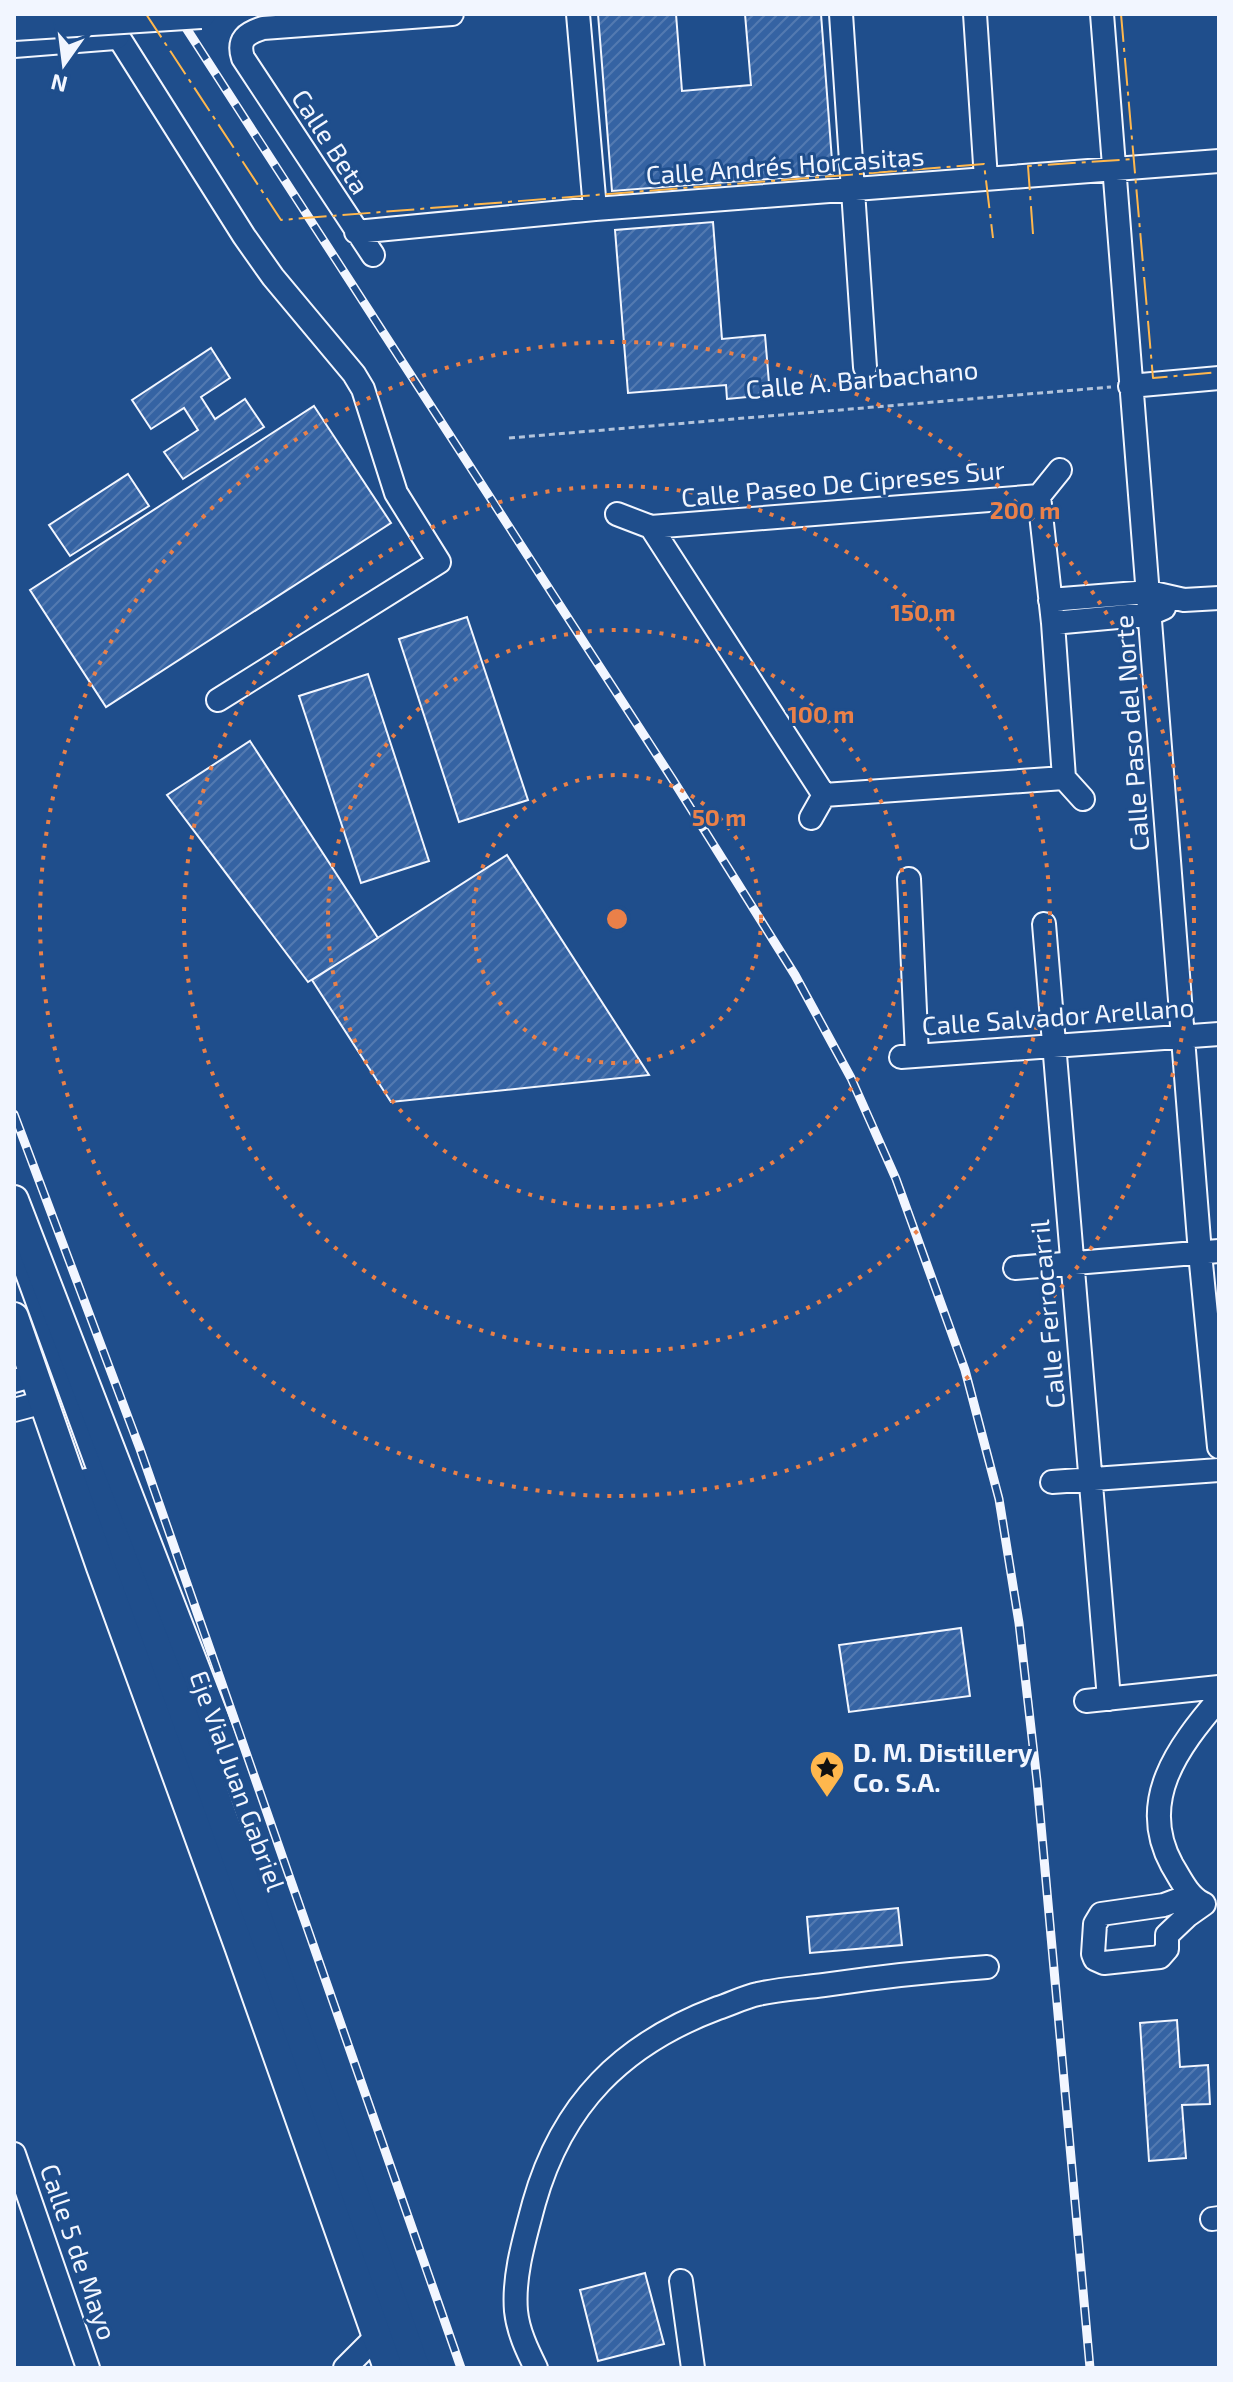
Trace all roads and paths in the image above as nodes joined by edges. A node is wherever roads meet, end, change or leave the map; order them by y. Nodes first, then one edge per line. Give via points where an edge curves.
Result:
1 (201, 14) edge
2 (452, 14) edge
3 (578, 14) edge
4 (841, 14) edge
5 (975, 14) edge
6 (1102, 14) edge
7 (110, 25) edge
8 (14, 26) edge
9 (14, 43) edge
10 (1219, 161) edge
11 (1113, 169) junction
12 (986, 179) junction
13 (851, 189) junction
14 (595, 209) junction
15 (356, 232) junction
16 (373, 255) dead end
17 (865, 367) dead end
18 (1219, 378) edge
19 (1130, 386) junction
20 (509, 438) dead end
21 (1060, 470) dead end
22 (1039, 496) junction
23 (617, 514) dead end
24 (651, 527) junction
25 (1219, 598) edge
26 (1150, 603) junction
27 (1052, 611) junction
28 (218, 700) dead end
29 (1064, 778) junction
30 (824, 795) junction
31 (1083, 799) dead end
32 (811, 818) dead end
33 (909, 879) dead end
34 (1044, 924) dead end
35 (1219, 1034) edge
36 (1183, 1037) junction
37 (1054, 1046) junction
38 (16, 1206) edge
39 (1209, 1252) edge
40 (1071, 1264) junction
41 (1015, 1268) dead end
42 (14, 1279) edge
43 (14, 1317) edge
44 (31, 1386) edge
45 (14, 1410) edge
46 (1219, 1447) edge
47 (1219, 1470) edge
48 (1091, 1478) junction
49 (1052, 1482) dead end
50 (1219, 1687) edge
51 (1109, 1699) junction
52 (1219, 1699) edge
53 (1086, 1701) dead end
54 (1205, 1902) edge
55 (1156, 1906) junction
56 (1167, 1935) junction
57 (987, 1967) dead end
58 (14, 2154) edge
59 (681, 2281) dead end
60 (376, 2337) junction
61 (88, 2368) edge
62 (345, 2368) edge
63 (388, 2368) edge
64 (405, 2368) edge
65 (427, 2368) edge
66 (445, 2368) edge
67 (536, 2368) edge
68 (693, 2368) edge

1 - 8 main road, bridge
2 - 15 street, Calle Beta via 263,28 242,39 243,58
3 - 14 street
4 - 13 street
5 - 12 street
6 - 11 street, Calle Paso del Norte
7 - 9 main road
7 - 28 street via 273,277 354,374 396,493 439,562
10 - 11 street, Calle Andrés Horcasitas
11 - 12 street, Calle Andrés Horcasitas
11 - 19 street, Calle Paso del Norte
12 - 13 street, Calle Andrés Horcasitas
13 - 14 street, Calle Andrés Horcasitas
13 - 17 street
14 - 15 street, Calle Andrés Horcasitas
15 - 16 street, Calle Beta
18 - 19 street
19 - 20 path, Calle A. Barbachano
19 - 26 street, Calle Paso del Norte
21 - 22 street
22 - 24 street, Calle Paseo De Cipreses Sur
22 - 27 street
23 - 24 street
24 - 30 street
25 - 26 street
26 - 27 street
26 - 36 street, Calle Paso del Norte
27 - 29 street
29 - 30 street
29 - 31 street
30 - 32 street
33 - 37 street, Calle Salvador Arellano via 909,1056
34 - 37 street, Calle Ferrocarril
35 - 36 street, Calle Salvador Arellano
36 - 37 street, Calle Salvador Arellano
36 - 39 street, Calle Paso del Norte
37 - 40 street, Calle Ferrocarril
38 - 65 street via 17,1246
38 - 66 main road, Eje Vial Juan Gabriel via 247,1803
39 - 40 street
39 - 46 street, Calle Paso del Norte
40 - 41 street
40 - 48 street, Calle Ferrocarril
42 - 64 street
43 - 44 main road, Eje Vial Juan Gabriel
44 - 45 street
44 - 60 main road, Eje Vial Juan Gabriel via 239,1946
47 - 48 street
48 - 49 street
48 - 51 street, Calle Ferrocarril
50 - 51 street
51 - 53 street
52 - 54 street via 1173,1762 1158,1811 1166,1853
54 - 55 street
54 - 56 street
55 - 56 street
55 - 56 street via 1101,1914 1093,1954 1104,1963 1155,1958 1167,1949
57 - 67 street via 757,1994 680,2022 608,2075 576,2109 555,2144 530,2220 516,2311
58 - 61 street, Calle 5 de Mayo
59 - 68 street
60 - 62 street
60 - 63 main road, Eje Vial Juan Gabriel

